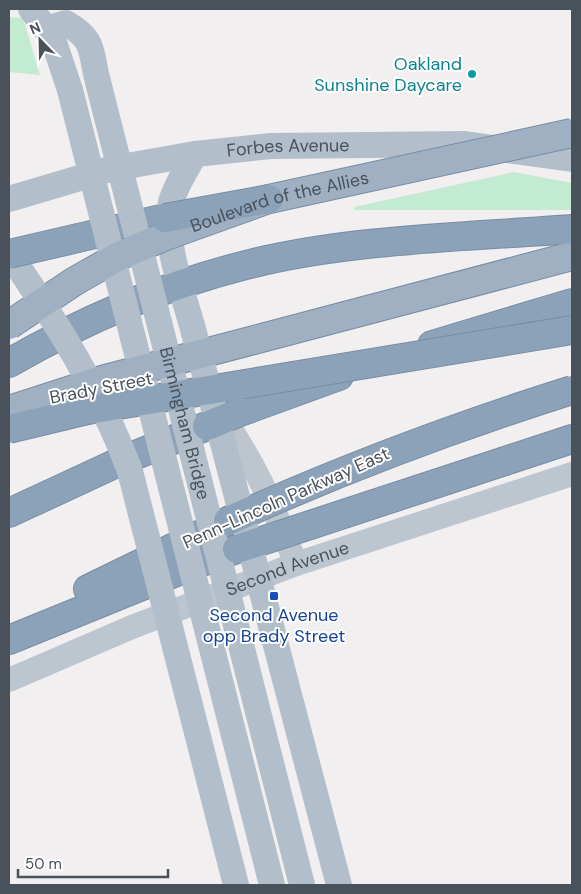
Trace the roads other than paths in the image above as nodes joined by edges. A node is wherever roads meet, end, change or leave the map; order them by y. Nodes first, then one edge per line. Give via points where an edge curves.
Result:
1 (31, 9) edge
2 (46, 29) junction
3 (572, 133) edge
4 (195, 154) junction
5 (572, 159) edge
6 (9, 199) edge
7 (269, 199) junction
8 (572, 229) edge
9 (9, 254) edge
10 (572, 256) edge
11 (572, 303) edge
12 (9, 325) edge
13 (572, 330) edge
14 (9, 363) edge
15 (572, 390) edge
16 (9, 397) edge
17 (9, 410) edge
18 (9, 429) edge
19 (572, 439) edge
20 (572, 474) edge
21 (9, 513) edge
22 (296, 564) junction
23 (9, 629) edge
24 (9, 640) edge
25 (9, 680) edge
26 (236, 885) edge
27 (272, 885) edge
28 (302, 885) edge
29 (339, 885) edge

1 - 2 main road, Birmingham Bridge
2 - 27 main road, Birmingham Bridge, bridge via 58,48 70,90
2 - 28 main road, Birmingham Bridge, bridge via 66,23 88,40
3 - 7 highway, Boulevard of the Allies, bridge
4 - 5 main road, Forbes Avenue via 271,146 466,144
4 - 6 main road, Forbes Avenue via 110,169
4 - 29 main road, bridge via 171,202 171,246
7 - 9 highway, bridge via 164,218
7 - 12 highway, Boulevard of the Allies, bridge via 119,256
8 - 14 highway, bridge via 357,247 281,257 182,282 119,307
9 - 26 main road, bridge via 70,345 97,392 130,471
10 - 17 highway, bridge via 105,379
11 - 21 highway, bridge via 389,358 240,412 121,461
13 - 18 highway, bridge via 88,410
15 - 23 highway, Penn-Lincoln Parkway East, bridge via 370,460 228,521
16 - 22 main road, Brady Street via 44,400 150,375 170,377 190,385 215,405 256,469
19 - 24 highway, bridge via 186,568
20 - 22 main road, Second Avenue
22 - 25 main road, Second Avenue via 132,627

